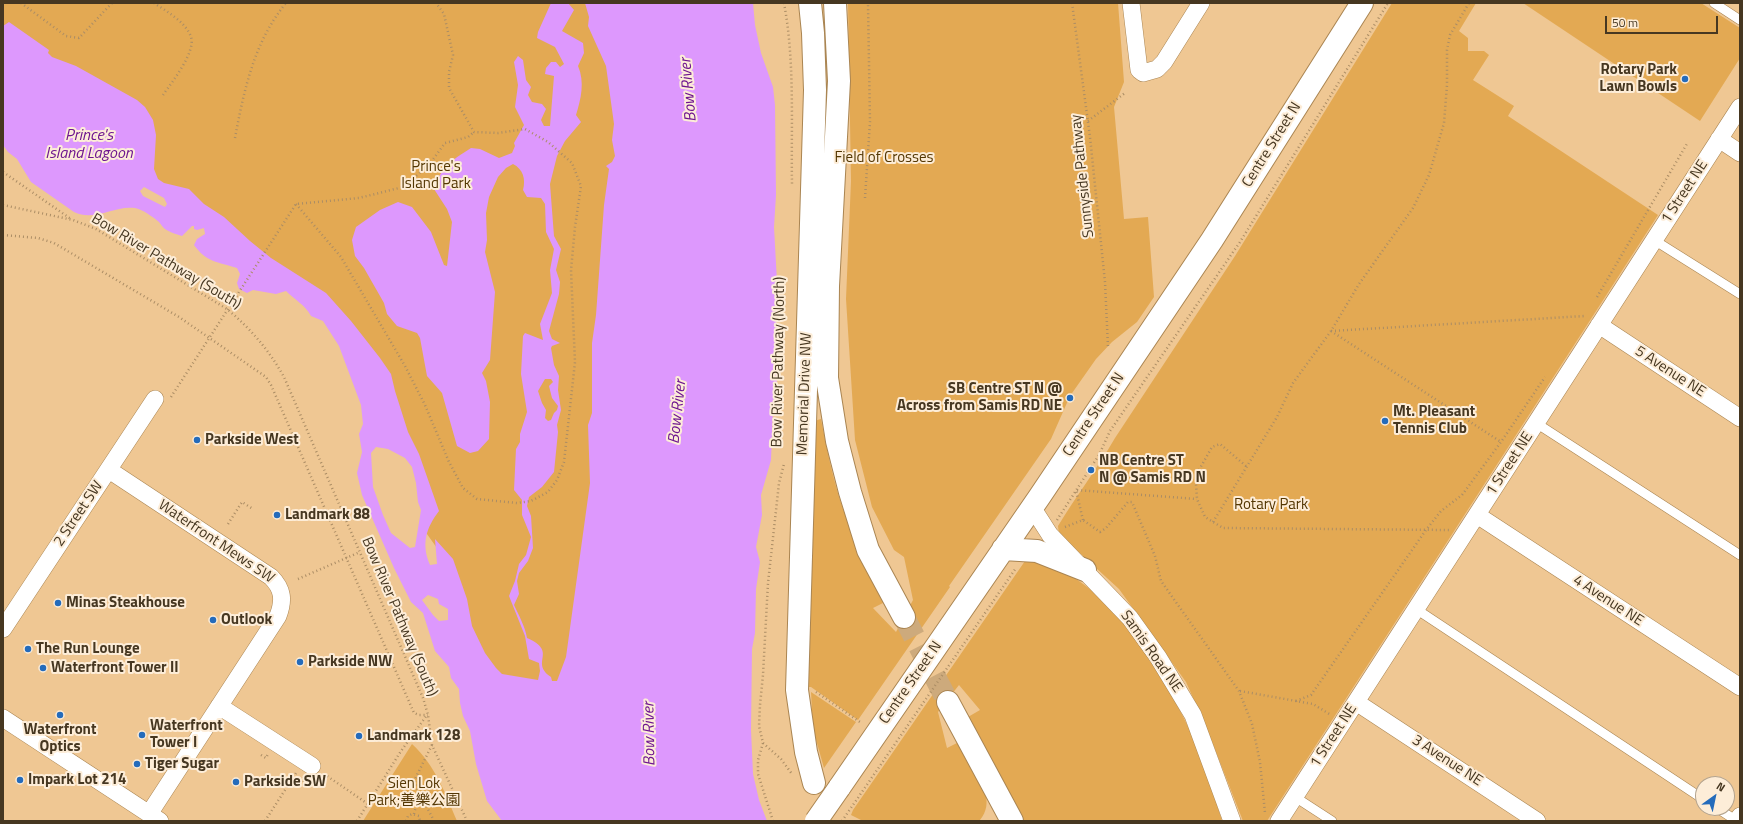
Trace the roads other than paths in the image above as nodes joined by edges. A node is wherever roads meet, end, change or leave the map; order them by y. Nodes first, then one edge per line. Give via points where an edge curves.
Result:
1 (810, 3) edge
2 (835, 3) edge
3 (1131, 3) edge
4 (1201, 3) edge
5 (1362, 3) edge
6 (1714, 3) edge
7 (1740, 20) edge
8 (1740, 107) edge
9 (1719, 139) junction
10 (1740, 153) edge
11 (1654, 240) junction
12 (1740, 294) edge
13 (1589, 321) junction
14 (162, 400) road end
15 (1740, 418) edge
16 (1536, 423) junction
17 (109, 470) junction
18 (1032, 507) junction
19 (1477, 515) junction
20 (1012, 555) junction
21 (1740, 556) edge
22 (1085, 570) junction
23 (1416, 609) junction
24 (904, 617) tunnel mouth
25 (3, 629) edge
26 (1740, 687) edge
27 (948, 702) tunnel mouth
28 (1356, 702) junction
29 (219, 706) junction
30 (3, 718) edge
31 (307, 764) road end
32 (805, 781) road end
33 (1695, 794) edge
34 (1295, 797) junction
35 (1740, 816) edge
36 (155, 817) edge
37 (1272, 817) edge
38 (1008, 820) edge
39 (816, 821) edge
40 (1232, 821) edge
41 (1332, 821) edge
42 (1537, 821) edge
43 (1737, 821) edge

1 - 32 main road, Memorial Drive NW via 814,90 797,690 806,752
2 - 24 main road, Memorial Drive NW via 839,81 828,286 827,378 837,441 868,550
3 - 4 street via 1139,70 1148,73 1164,62
5 - 18 main road, Centre Street N via 1212,240
6 - 7 lane
8 - 9 street, 1 Street NE
9 - 10 street
9 - 11 street, 1 Street NE
11 - 12 lane
11 - 13 street, 1 Street NE
13 - 15 street, 5 Avenue NE
13 - 16 street, 1 Street NE
14 - 17 street, 2 Street SW
16 - 19 street, 1 Street NE
16 - 21 lane
17 - 25 street, 2 Street SW
17 - 29 street, Waterfront Mews SW via 271,577 281,588 282,602 278,616
18 - 20 main road, Centre Street N
18 - 22 street, Samis Road NE via 1050,535
19 - 23 street, 1 Street NE
19 - 26 street, 4 Avenue NE
20 - 22 main road via 1037,551
20 - 39 main road, Centre Street N, bridge
22 - 40 street, Samis Road NE via 1130,618 1158,657 1193,715
23 - 28 street, 1 Street NE
23 - 33 lane
27 - 38 main road
28 - 34 street, 1 Street NE
28 - 42 street, 3 Avenue NE
29 - 31 street
29 - 36 street, Waterfront Mews SW
30 - 36 street
34 - 37 street, 1 Street NE
34 - 41 lane
35 - 43 street

